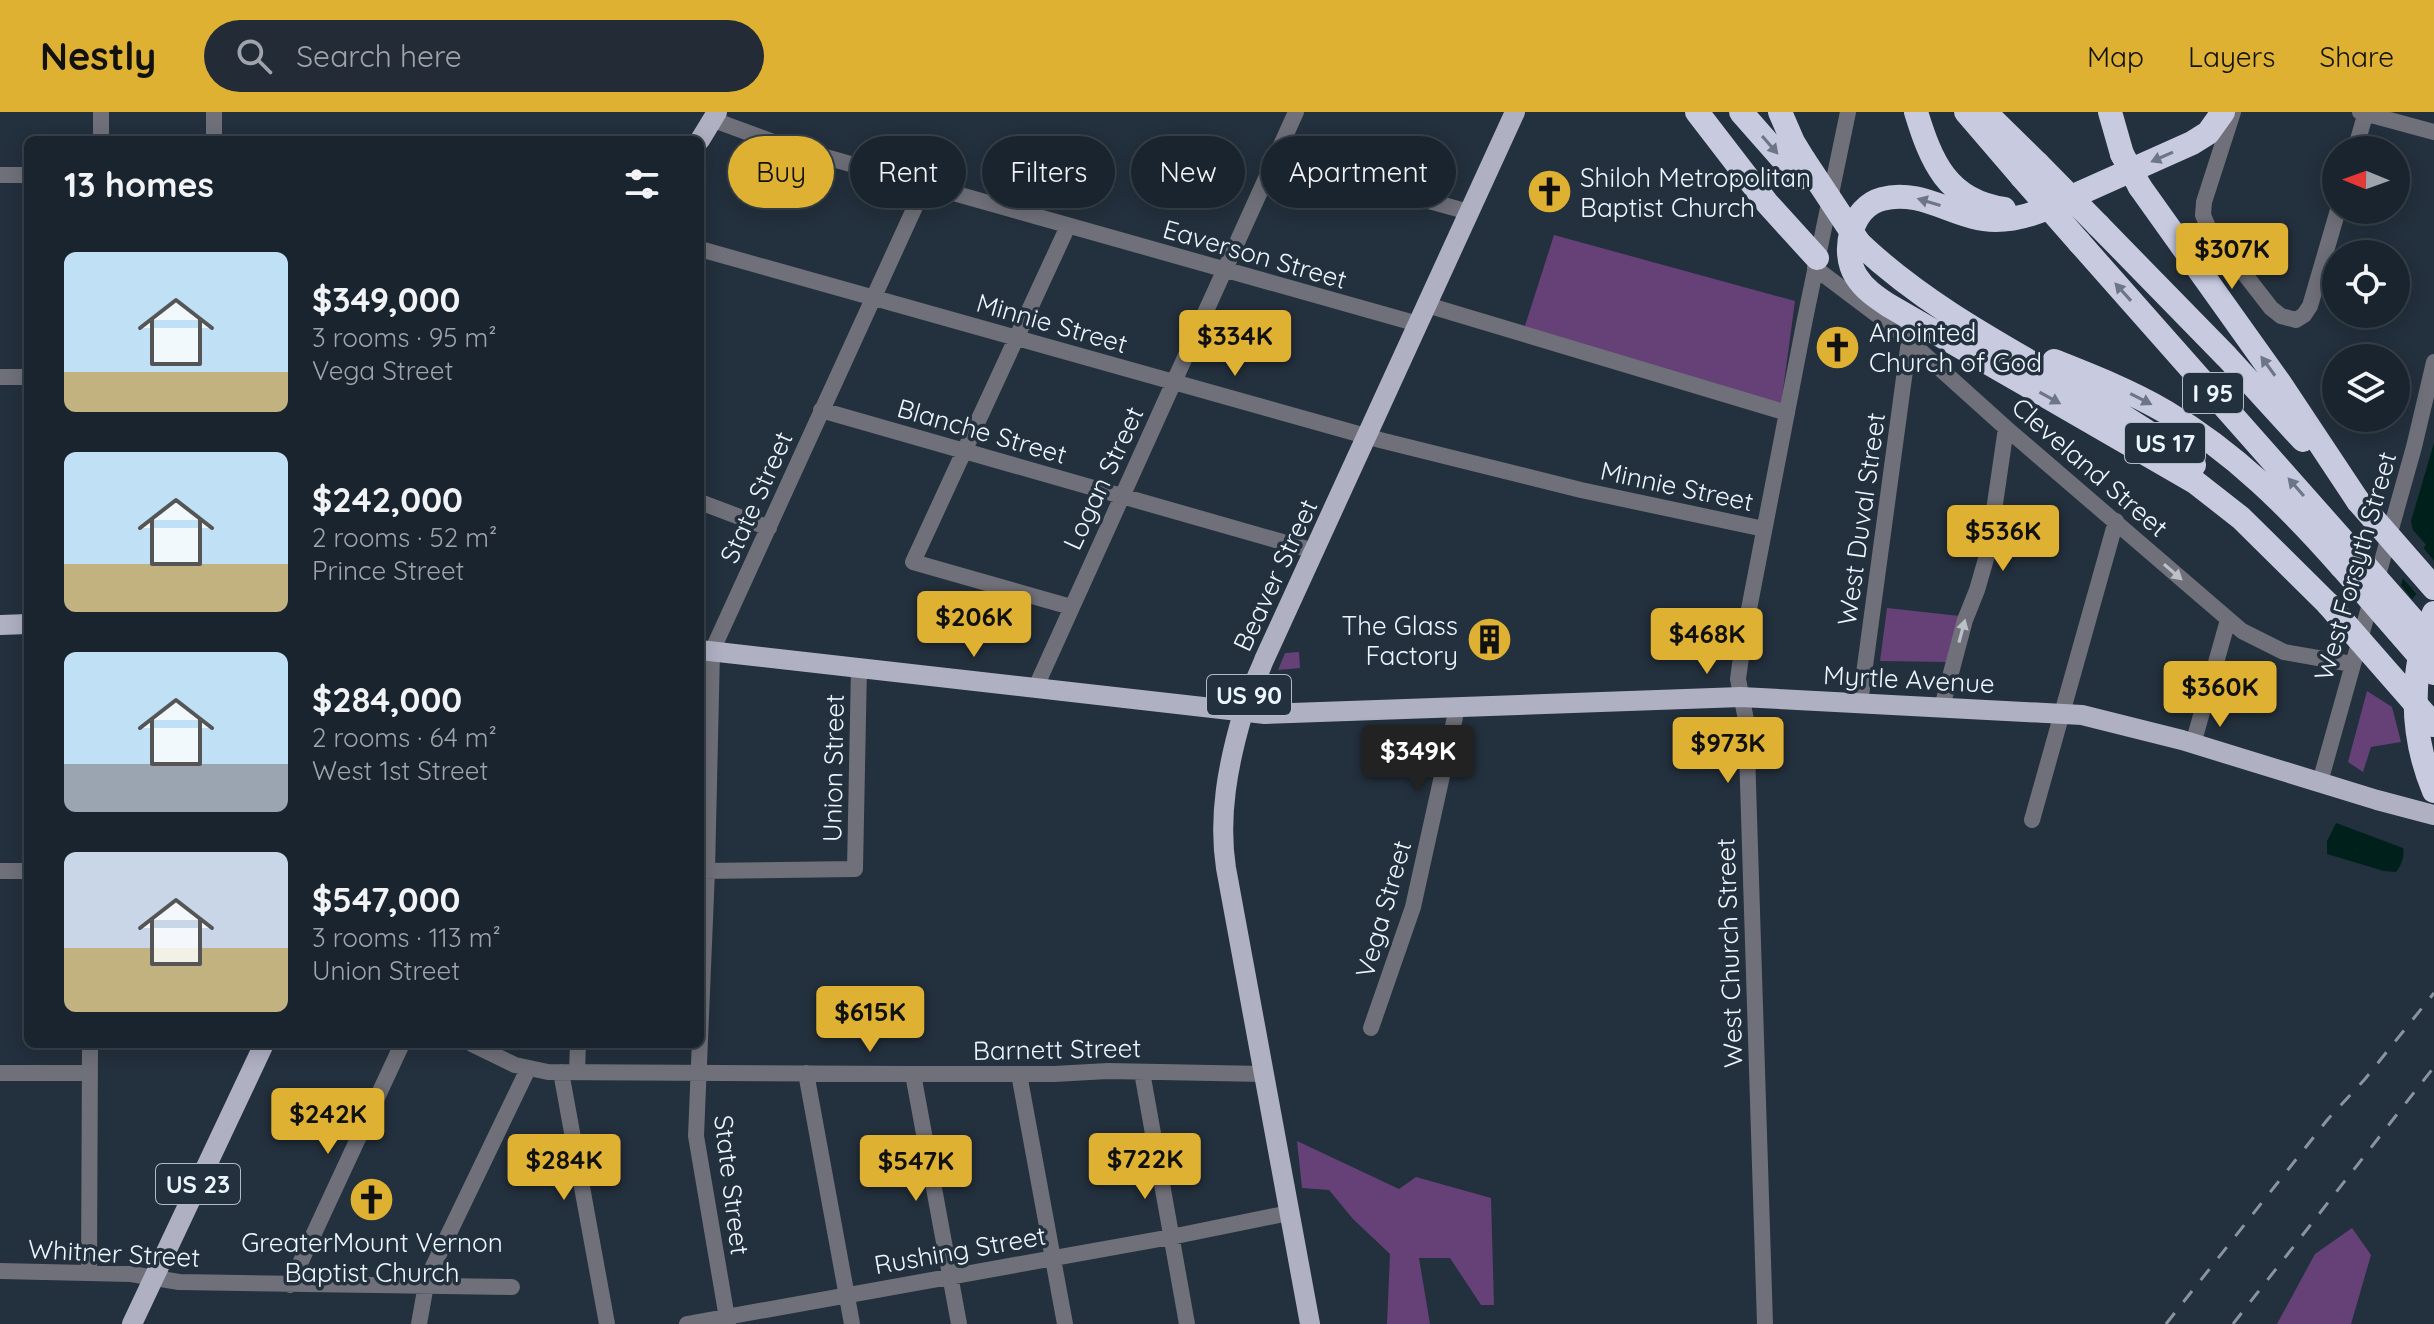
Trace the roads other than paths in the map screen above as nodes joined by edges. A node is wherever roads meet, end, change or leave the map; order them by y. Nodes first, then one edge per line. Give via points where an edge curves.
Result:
1 (101, 112) edge
2 (214, 112) edge
3 (1296, 112) edge
4 (1515, 112) edge
5 (1697, 112) edge
6 (1741, 112) edge
7 (1780, 112) edge
8 (1848, 112) edge
9 (1916, 112) edge
10 (1966, 112) edge
11 (1985, 112) edge
12 (2110, 112) edge
13 (2223, 112) edge
14 (2233, 112) edge
15 (2364, 112) edge
16 (714, 116) edge
17 (2434, 132) edge
18 (101, 136) edge
19 (214, 136) edge
20 (702, 136) edge
21 (1286, 136) edge
22 (2358, 136) edge
23 (850, 164) edge
24 (1801, 169) junction
25 (2029, 170) junction
26 (0, 175) edge
27 (24, 175) edge
28 (1261, 192) edge
29 (966, 197) edge
30 (2058, 203) junction
31 (915, 208) edge
32 (1454, 208) edge
33 (1469, 212) junction
34 (2334, 224) edge
35 (1068, 226) junction
36 (704, 250) edge
37 (1816, 263) junction
38 (1225, 271) junction
39 (874, 297) junction
40 (1423, 314) junction
41 (1967, 323) junction
42 (1017, 339) junction
43 (1909, 341) junction
44 (2434, 362) edge
45 (0, 377) edge
46 (24, 377) edge
47 (1174, 381) junction
48 (821, 410) junction
49 (1787, 413) junction
50 (2006, 428) junction
51 (1366, 436) junction
52 (965, 451) junction
53 (1121, 496) junction
54 (2358, 501) junction
55 (704, 504) edge
56 (2116, 521) junction
57 (769, 528) junction
58 (1764, 529) junction
59 (1314, 551) junction
60 (2344, 556) junction
61 (2434, 588) edge
62 (2328, 604) junction
63 (1071, 607) junction
64 (2434, 613) edge
65 (2228, 620) junction
66 (24, 624) edge
67 (0, 625) edge
68 (2434, 644) edge
69 (706, 650) edge
70 (2352, 664) junction
71 (859, 667) junction
72 (2434, 673) edge
73 (1035, 689) junction
74 (1741, 697) junction
75 (1860, 703) junction
76 (1942, 707) junction
77 (1457, 708) junction
78 (1243, 712) junction
79 (2063, 713) junction
80 (2434, 725) edge
81 (2193, 744) junction
82 (2320, 782) junction
83 (2434, 791) edge
84 (704, 797) edge
85 (2434, 815) edge
86 (2032, 820) dead end
87 (0, 871) edge
88 (24, 871) edge
89 (704, 871) edge
90 (1371, 1028) dead end
91 (90, 1048) edge
92 (262, 1048) edge
93 (400, 1048) edge
94 (481, 1048) edge
95 (577, 1048) edge
96 (700, 1048) edge
97 (528, 1069) junction
98 (569, 1071) junction
99 (700, 1072) junction
100 (1142, 1072) junction
101 (0, 1073) edge
102 (90, 1073) junction
103 (806, 1073) junction
104 (913, 1074) junction
105 (1019, 1074) junction
106 (1264, 1074) junction
107 (1289, 1213) junction
108 (1171, 1237) junction
109 (1053, 1258) junction
110 (0, 1271) edge
111 (89, 1272) junction
112 (949, 1276) junction
113 (154, 1278) junction
114 (290, 1285) junction
115 (425, 1286) junction
116 (512, 1287) dead end
117 (847, 1296) junction
118 (728, 1320) edge
119 (132, 1324) edge
120 (419, 1324) edge
121 (607, 1324) edge
122 (687, 1324) edge
123 (852, 1324) edge
124 (959, 1324) edge
125 (1065, 1324) edge
126 (1187, 1324) edge
127 (1310, 1324) edge
128 (1765, 1324) edge

1 - 18 street
2 - 19 street
3 - 21 street, Logan Street
4 - 33 main road, Beaver Street / US 90
5 - 37 highway
6 -> 24 highway
7 - 24 highway
8 - 37 street, West Church Street
9 - 30 highway via 1934,162 1965,195 2009,209
10 - 25 highway, I 95
11 - 25 highway
54 -> 12 highway, bridge via 2140,187 2122,154
13 -> 30 highway via 2208,133 2192,143
14 - 34 street via 2203,215 2281,316 2296,320 2307,311
15 - 17 street
15 - 22 street
16 - 20 main road
16 - 23 street, Eaverson Street via 776,143
24 - 41 highway, I 95, bridge via 1859,243 1917,292
25 - 54 highway, bridge via 2098,225
60 -> 25 highway, I 95, bridge via 2079,242
26 - 27 street
28 - 38 street, Logan Street
29 - 35 street, Eaverson Street
30 -> 62 highway via 1996,220 1916,198 1885,198 1857,217 1850,263 1863,286 1888,305 2195,482 2241,518
31 - 39 street, State Street
32 - 33 street
33 - 40 main road, Beaver Street / US 90
35 - 38 street, Eaverson Street
35 - 42 street
36 - 39 street, Minnie Street
37 - 43 street, Cleveland Street
37 - 49 street, West Church Street
38 - 40 street, Eaverson Street
38 - 47 street, Logan Street
39 - 42 street, Minnie Street
39 - 48 street, State Street
40 - 49 street, Eaverson Street
40 - 51 main road, Beaver Street / US 90
41 -> 60 highway, I 95 via 2112,384 2182,422
41 - 62 highway, US 17 via 2145,430 2201,470 2266,530
42 - 47 street, Minnie Street
42 - 52 street
43 - 50 street, Cleveland Street
43 - 75 street, West Duval Street
44 - 70 street, West Forsyth Street
45 - 46 street
47 - 51 street, Minnie Street
47 - 53 street, Logan Street
48 - 52 street, Blanche Street
48 - 57 street, State Street
49 - 58 street, West Church Street
50 - 56 street, Cleveland Street
76 -> 50 street via 1988,552
51 - 58 street, Minnie Street
51 - 59 main road, Beaver Street / US 90
52 - 53 street, Blanche Street
52 - 63 street via 913,562
53 - 59 street, Blanche Street
53 - 63 street, Logan Street
54 - 61 highway, bridge
55 - 57 street
56 -> 65 street, Cleveland Street
56 - 79 street
57 - 69 street, State Street
58 - 74 street, West Church Street via 1744,635
59 - 78 main road, Beaver Street / US 90
60 - 68 highway, I 95, bridge
60 - 72 highway, I 95, bridge
62 - 80 highway, US 17, bridge
63 - 73 street, Logan Street
64 - 83 highway via 2424,641 2415,712
65 - 70 street, Cleveland Street via 2284,652
65 - 81 street
66 - 67 main road
69 - 71 main road, Myrtle Avenue
69 - 84 street, State Street
70 - 82 street, West Forsyth Street
71 - 73 main road, Myrtle Avenue
71 - 89 street, Union Street via 855,869
73 - 78 main road, Myrtle Avenue
74 - 75 main road, Myrtle Avenue
74 - 77 main road, Myrtle Avenue
74 - 128 street, West Church Street
75 - 76 main road, Myrtle Avenue
76 - 79 main road, Myrtle Avenue
77 - 78 main road, Myrtle Avenue
77 - 90 street, Vega Street via 1413,907
78 - 106 main road, Beaver Street / US 90 via 1224,799 1222,839
79 - 81 main road, Myrtle Avenue
79 - 86 street
81 - 82 main road, Myrtle Avenue
82 - 85 main road, Myrtle Avenue
87 - 88 street
91 - 102 street
92 - 113 main road, US 23
93 - 114 street
94 - 97 street, Barnett Street
95 - 98 street
96 - 99 street, State Street
97 - 98 street, Barnett Street
97 - 115 street
98 - 99 street, Barnett Street
98 - 121 street
99 - 103 street, Barnett Street
99 - 118 street, State Street via 696,1136
100 - 105 street, Barnett Street
100 - 106 street, Barnett Street
100 - 108 street
101 - 102 street
102 - 111 street
103 - 104 street, Barnett Street
103 - 117 street
104 - 105 street, Barnett Street
104 - 112 street
105 - 109 street
106 - 107 main road, Beaver Street / US 90
107 - 108 street, Rushing Street
107 - 127 main road, Beaver Street / US 90
108 - 109 street, Rushing Street
108 - 126 street
109 - 112 street, Rushing Street
109 - 125 street
110 - 111 street, Whitner Street
111 - 113 street, Whitner Street
112 - 117 street, Rushing Street
112 - 124 street
113 - 114 street, Whitner Street
113 - 119 main road, US 23
114 - 115 street, Whitner Street
115 - 116 street, Whitner Street
115 - 120 street
117 - 118 street, Rushing Street
117 - 123 street
118 - 122 street, Rushing Street

